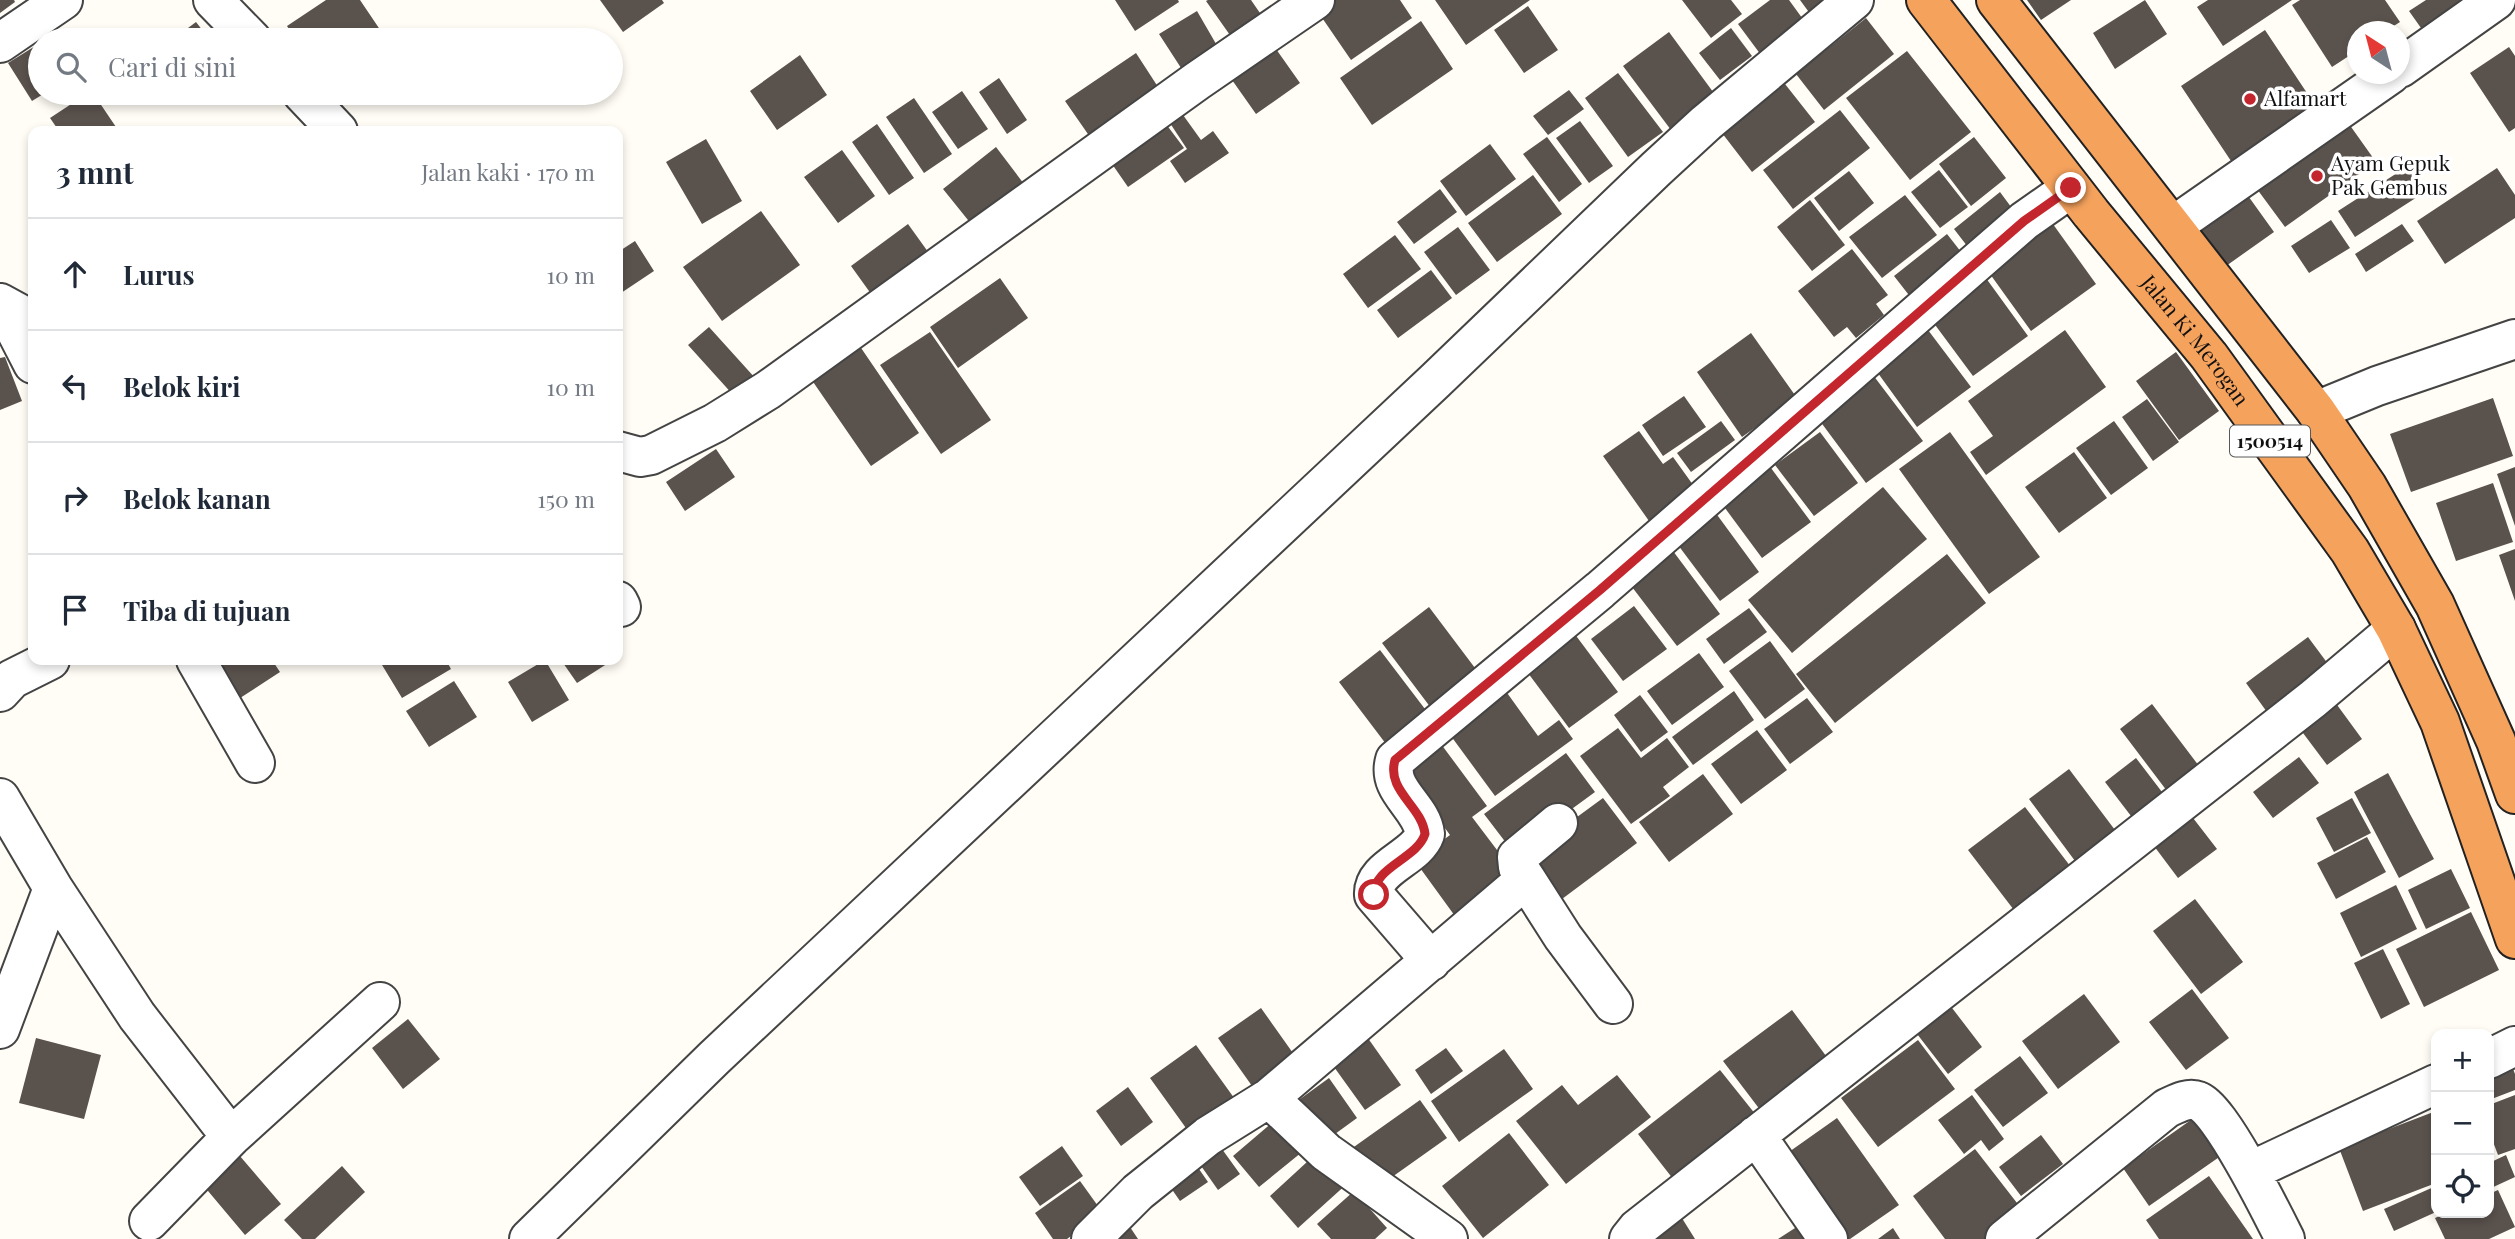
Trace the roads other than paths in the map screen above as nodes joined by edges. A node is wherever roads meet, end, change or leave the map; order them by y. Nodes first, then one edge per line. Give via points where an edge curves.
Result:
1 (63, 0) edge
2 (213, 0) edge
3 (1315, 0) edge
4 (1854, 0) edge
5 (1926, 0) edge
6 (1996, 0) edge
7 (2496, 0) edge
8 (240, 28) edge
9 (0, 43) edge
10 (2410, 60) edge
11 (2377, 84) edge
12 (313, 105) edge
13 (332, 126) edge
14 (2071, 188) junction
15 (2173, 226) junction
16 (2515, 339) edge
17 (2316, 411) junction
18 (623, 452) edge
19 (2396, 629) junction
20 (40, 665) edge
21 (199, 665) edge
22 (0, 692) edge
23 (2505, 737) edge
24 (255, 763) dead end
25 (2515, 794) edge
26 (0, 798) edge
27 (1558, 823) dead end
28 (1525, 879) junction
29 (52, 888) junction
30 (2515, 939) edge
31 (1431, 961) junction
32 (380, 1002) dead end
33 (1613, 1004) dead end
34 (0, 1029) edge
35 (2515, 1046) edge
36 (2494, 1056) edge
37 (2431, 1086) edge
38 (1269, 1098) junction
39 (1756, 1135) junction
40 (231, 1137) junction
41 (2251, 1171) junction
42 (149, 1221) dead end
43 (529, 1239) edge
44 (1091, 1239) edge
45 (1448, 1239) edge
46 (1629, 1239) edge
47 (1828, 1239) edge
48 (2005, 1239) edge
49 (2285, 1239) edge

1 - 9 street
2 - 8 street
3 - 18 street via 768,390 651,455
4 - 43 street via 1656,169 714,1058
5 - 14 highway, Jalan Ki Merogan / 1500514
6 - 15 highway, 1500514
7 - 10 street
11 - 15 street
12 - 13 street
14 - 19 highway, Jalan Ki Merogan / 1500514 via 2209,356 2350,551
14 - 31 street via 2024,221 1600,590 1395,760 1394,778 1425,834 1376,883 1374,895
15 - 17 highway, 1500514
16 - 17 street
17 - 23 highway, 1500514 via 2367,486
19 - 30 highway, Jalan Ki Merogan / 1500514 via 2440,722
19 - 39 street
20 - 22 street via 12,679
21 - 24 street
23 - 25 highway, 1500514
26 - 29 street
27 - 28 street via 1517,857
28 - 31 street
28 - 33 street
29 - 34 street
29 - 40 street via 137,1016
31 - 38 street
32 - 40 street
35 - 36 street
37 - 41 street
38 - 44 street via 1208,1136 1138,1192
38 - 45 street via 1326,1152
39 - 46 street
39 - 47 street
40 - 42 street
41 - 48 street via 2202,1102 2186,1100 2167,1108
41 - 49 street

